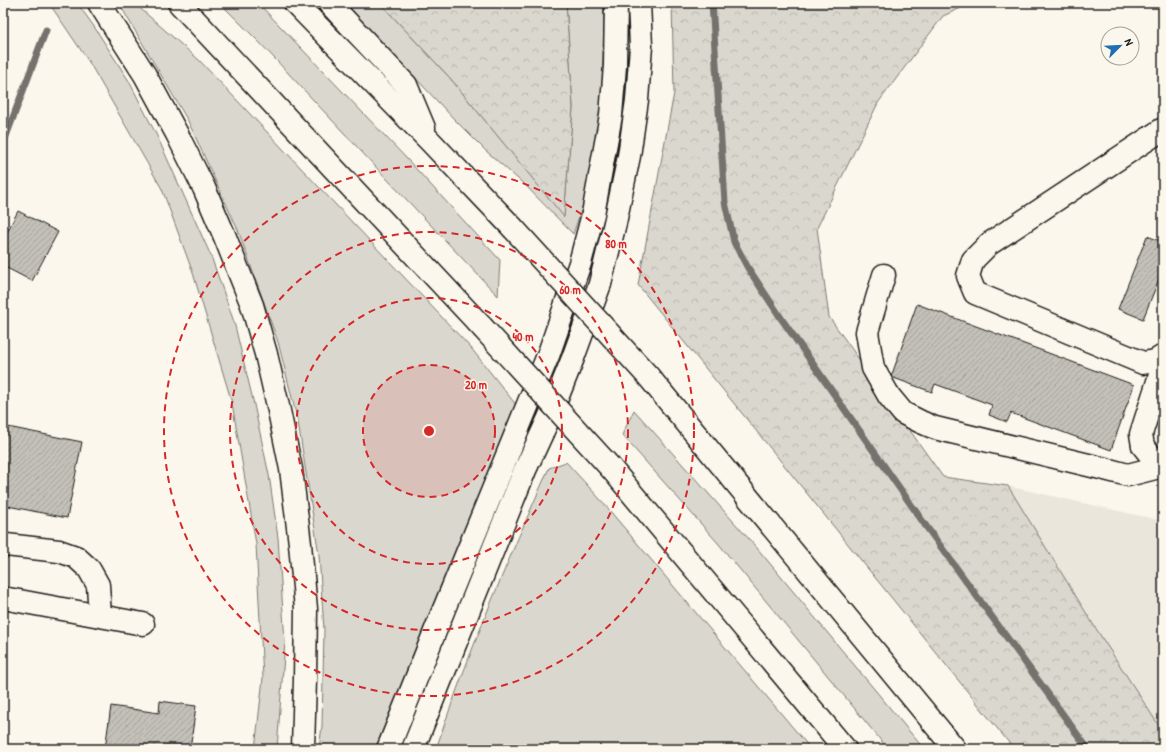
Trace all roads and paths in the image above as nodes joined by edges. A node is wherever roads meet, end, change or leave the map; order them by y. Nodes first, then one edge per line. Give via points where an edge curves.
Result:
1 (99, 3) edge
2 (179, 3) edge
3 (295, 3) edge
4 (329, 3) edge
5 (616, 3) edge
6 (640, 3) edge
7 (1163, 129) edge
8 (429, 140) junction
9 (884, 275) dead end
10 (1163, 356) edge
11 (1163, 366) edge
12 (1163, 466) edge
13 (3, 546) edge
14 (3, 598) edge
15 (100, 616) junction
16 (142, 624) dead end
17 (302, 749) edge
18 (388, 749) edge
19 (413, 749) edge
20 (845, 749) edge
21 (955, 749) edge

1 - 17 main road via 145,75 204,188 252,305 266,354 290,469 300,544 306,610
2 - 20 main road, bridge via 610,466
3 - 8 main road
4 - 8 main road via 406,85
5 - 18 main road via 611,115 593,214 580,263 549,353
6 - 19 main road via 638,100 629,156 600,284 549,418 525,470
7 - 10 main road via 989,244 973,260 968,276 975,292 993,301 1143,363 1155,362
8 - 21 main road, bridge via 648,376
9 - 12 main road via 867,332 873,368 889,396 903,412 935,428 1128,475
11 - 12 main road via 1141,434 1143,446
13 - 15 main road via 59,551 76,557 90,569 98,585
14 - 15 main road
15 - 16 main road

